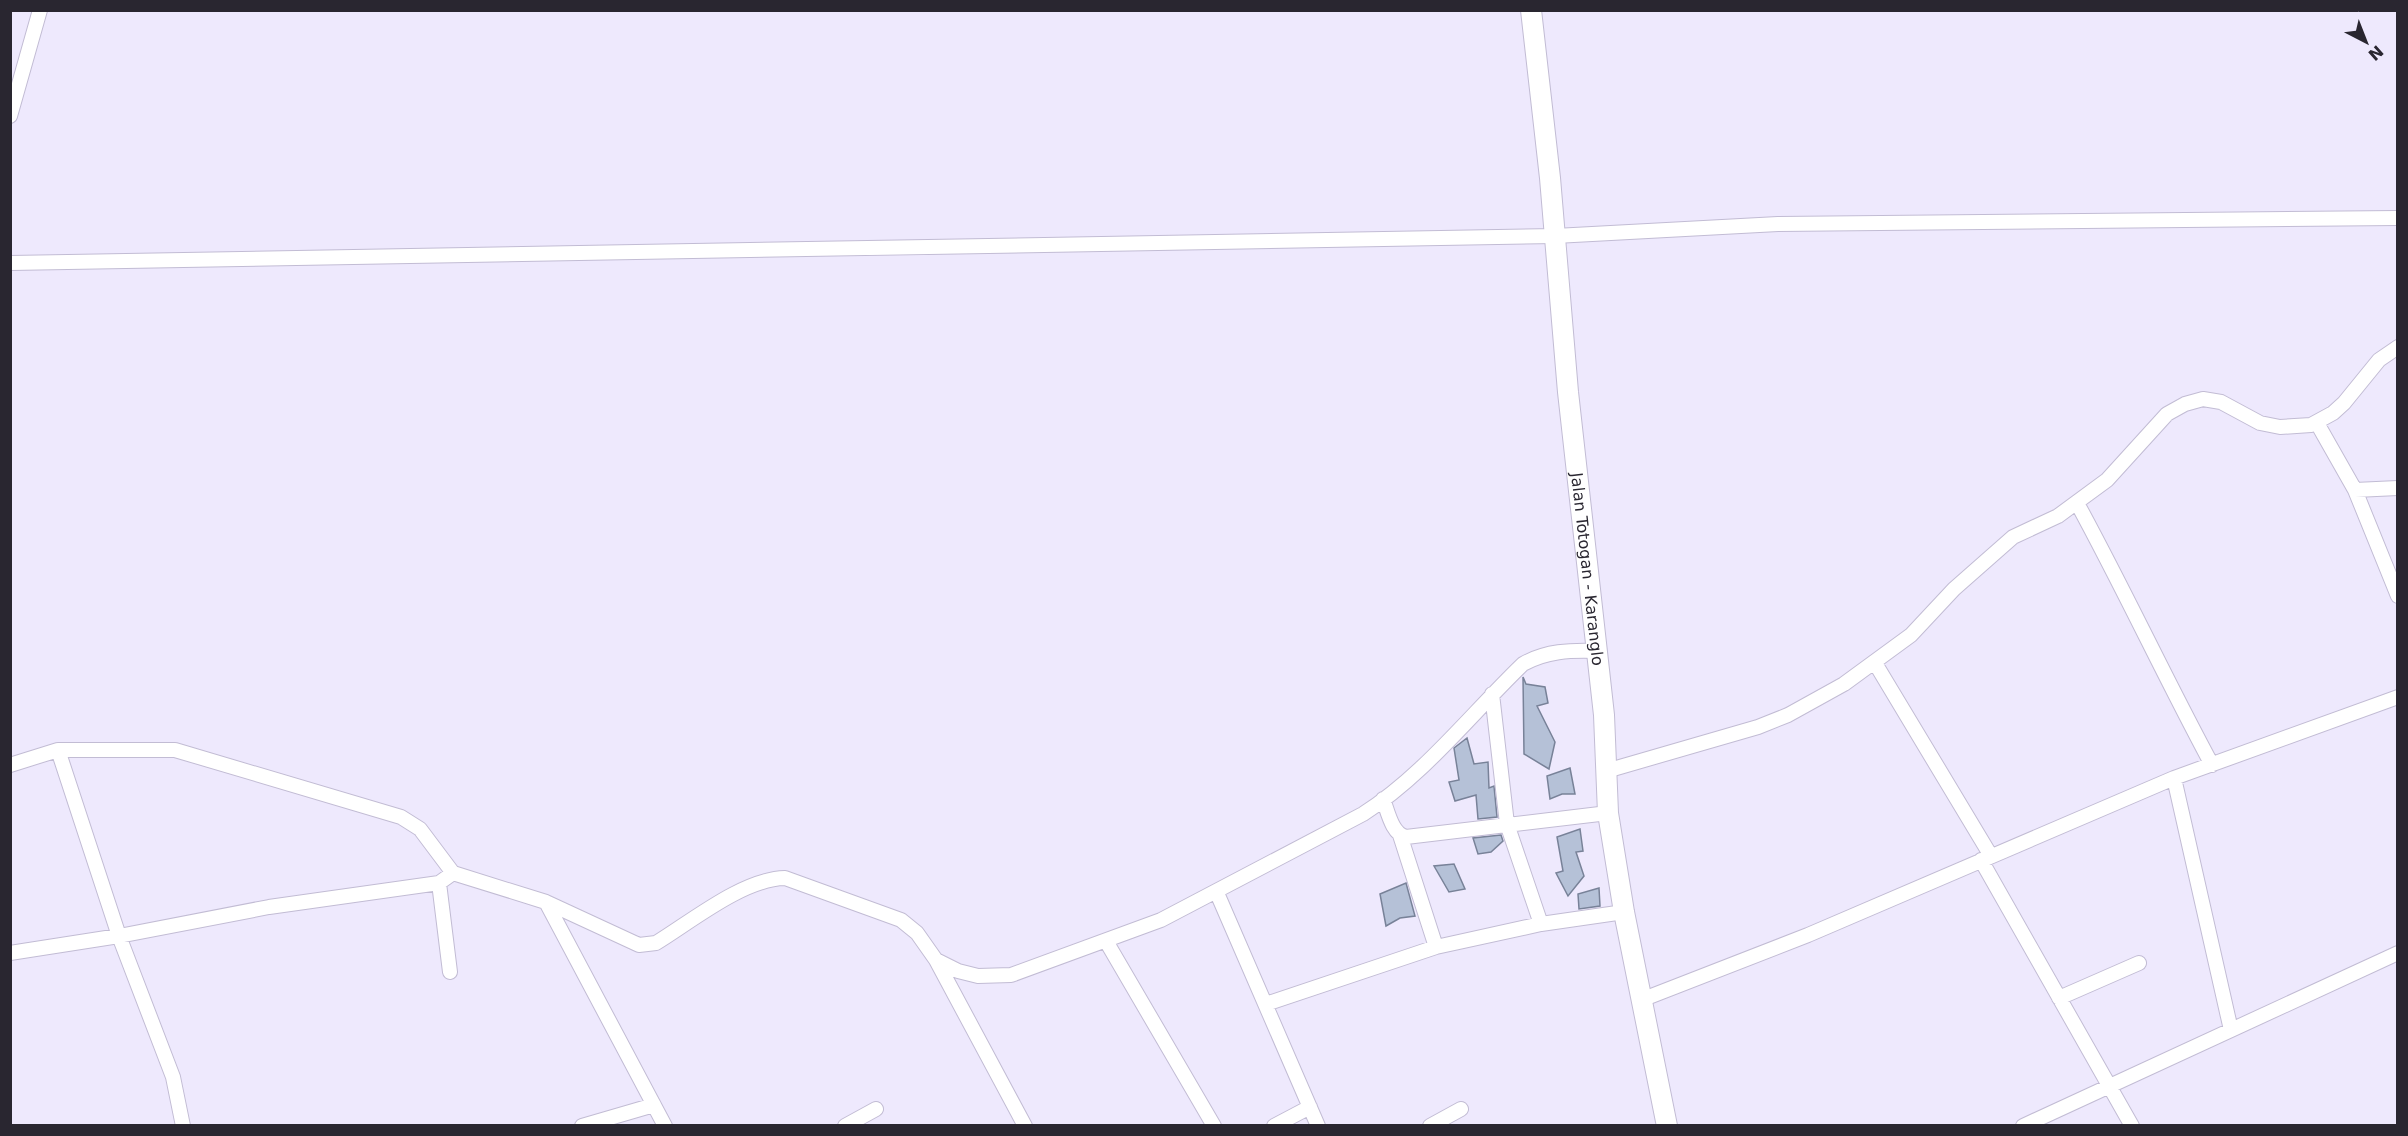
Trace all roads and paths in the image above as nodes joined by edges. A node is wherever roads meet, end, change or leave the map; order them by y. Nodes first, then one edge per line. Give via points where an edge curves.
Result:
1 (40, 10) edge
2 (1531, 10) edge
3 (10, 116) edge
4 (2397, 218) edge
5 (1556, 236) junction
6 (10, 263) edge
7 (2397, 347) edge
8 (2318, 423) junction
9 (2397, 488) edge
10 (2355, 490) junction
11 (2077, 503) junction
12 (2393, 567) edge
13 (2397, 596) edge
14 (1597, 651) junction
15 (1875, 663) junction
16 (1492, 694) junction
17 (2397, 697) edge
18 (58, 750) junction
19 (10, 765) edge
20 (2212, 765) junction
21 (1606, 771) junction
22 (2174, 778) junction
23 (1383, 800) junction
24 (1608, 813) junction
25 (1507, 824) junction
26 (1400, 835) junction
27 (1986, 858) junction
28 (453, 873) junction
29 (439, 883) junction
30 (1217, 893) junction
31 (546, 902) junction
32 (1624, 912) junction
33 (1541, 924) junction
34 (119, 936) junction
35 (1106, 941) junction
36 (1436, 947) junction
37 (10, 953) edge
38 (2397, 953) edge
39 (936, 960) junction
40 (2139, 963) dead end
41 (450, 972) dead end
42 (2059, 998) junction
43 (1641, 1000) junction
44 (1266, 1004) junction
45 (2231, 1030) junction
46 (2110, 1086) junction
47 (654, 1105) junction
48 (1310, 1107) junction
49 (876, 1108) dead end
50 (1461, 1109) dead end
51 (183, 1125) edge
52 (582, 1125) edge
53 (665, 1125) edge
54 (845, 1125) edge
55 (1025, 1125) edge
56 (1214, 1125) edge
57 (1274, 1125) edge
58 (1318, 1125) edge
59 (1430, 1125) edge
60 (1667, 1125) edge
61 (2024, 1125) edge
62 (2132, 1125) edge

1 - 3 street
2 - 5 main road, Jalan Totogan - Karanglo
4 - 5 street via 1778,224
5 - 6 street
5 - 14 main road, Jalan Totogan - Karanglo via 1569,403
7 - 8 street via 2379,360 2344,404
8 - 10 street
8 - 11 street via 2280,427 2260,423 2221,402 2203,399 2185,404 2167,414 2107,480
9 - 10 street
10 - 12 street
11 - 15 street via 2042,525 2013,537 1954,590 1924,624
11 - 20 street
12 - 13 street
14 - 16 street via 1559,651 1534,657
14 - 21 main road, Jalan Totogan - Karanglo
15 - 21 street via 1788,716 1676,753
15 - 27 street
16 - 23 street
16 - 25 street
17 - 20 street
18 - 19 street
18 - 28 street via 175,750 401,818 420,829
18 - 34 street
20 - 22 street
21 - 24 main road, Jalan Totogan - Karanglo
22 - 27 street
22 - 45 street
23 - 26 street
23 - 30 street
24 - 25 street
24 - 32 main road, Jalan Totogan - Karanglo
25 - 26 street via 1417,837
25 - 33 street
26 - 36 street
27 - 42 street
27 - 43 street via 1808,935
28 - 29 street
28 - 31 street
29 - 34 street via 269,907
29 - 41 street
30 - 35 street
30 - 44 street
31 - 39 street via 639,945 656,943 750,885 769,878 785,878 900,920 917,933
31 - 47 street
32 - 33 street
32 - 43 main road, Jalan Totogan - Karanglo
33 - 36 street
34 - 37 street
34 - 51 street via 173,1077
35 - 39 street via 1011,975 978,976
35 - 56 street
36 - 44 street
38 - 45 street
39 - 55 street
40 - 42 street
42 - 46 street
43 - 60 main road, Jalan Totogan - Karanglo
44 - 48 street
45 - 46 street
46 - 61 street
46 - 62 street
47 - 52 street
47 - 53 street
48 - 57 street
48 - 58 street
49 - 54 street
50 - 59 street

